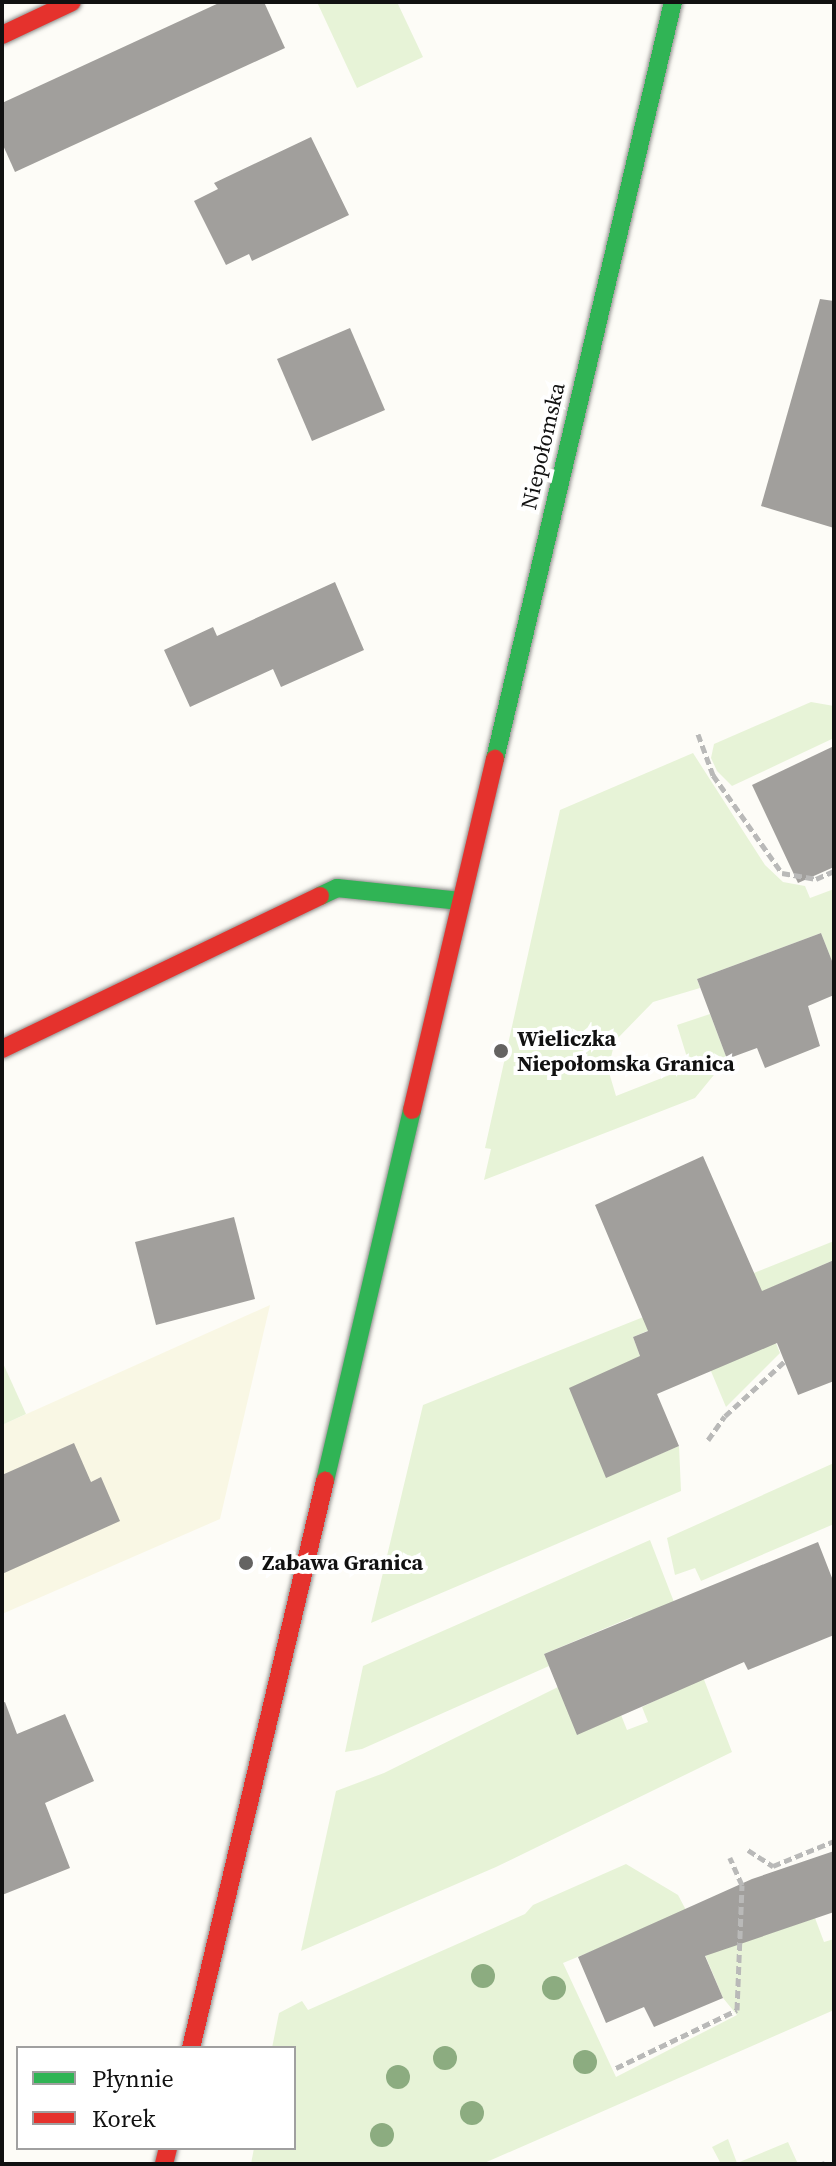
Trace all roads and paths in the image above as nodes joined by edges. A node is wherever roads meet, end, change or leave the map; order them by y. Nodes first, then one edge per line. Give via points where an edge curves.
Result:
1 (72, 2) edge
2 (673, 2) edge
3 (2, 35) edge
4 (698, 734) dead end
5 (834, 871) edge
6 (460, 901) junction
7 (2, 1049) edge
8 (784, 1362) dead end
9 (708, 1440) dead end
10 (834, 1841) edge
11 (748, 1850) dead end
12 (730, 1858) dead end
13 (191, 2046) edge
14 (616, 2068) dead end

1 - 3 main road
2 - 6 main road, Niepołomska
4 - 5 path via 713,775 782,873 816,879
6 - 7 main road via 337,888
6 - 13 main road, Niepołomska
8 - 9 path via 725,1416
10 - 11 path via 773,1866
12 - 14 path via 742,1885 737,2010

